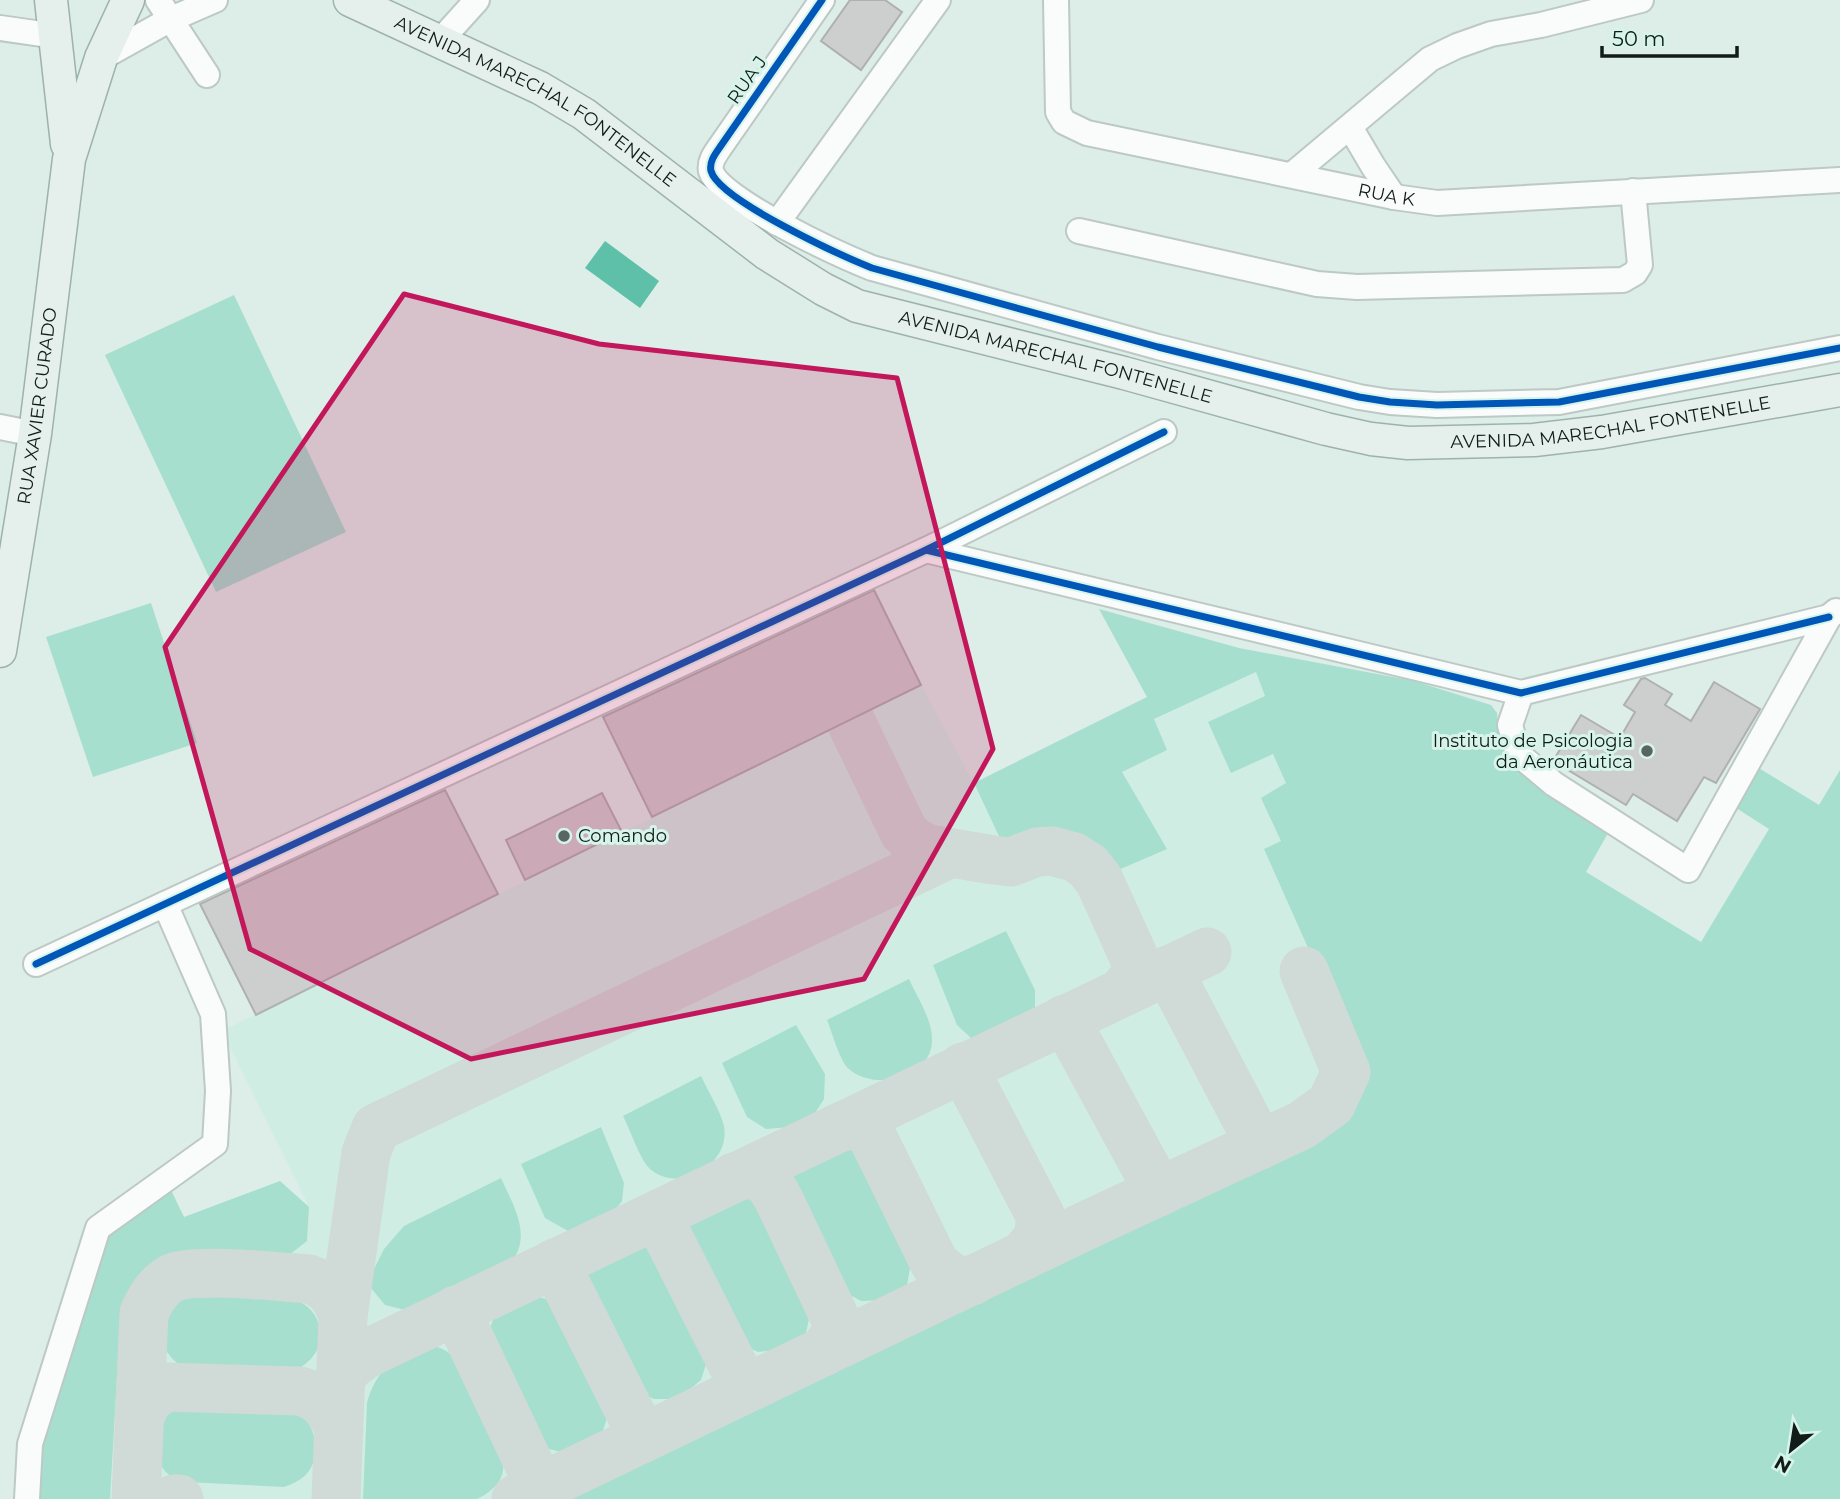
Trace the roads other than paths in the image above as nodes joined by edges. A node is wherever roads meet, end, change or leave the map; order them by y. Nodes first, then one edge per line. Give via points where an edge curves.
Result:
1 (51, 0) edge
2 (128, 0) edge
3 (215, 0) edge
4 (351, 0) edge
5 (477, 0) edge
6 (822, 0) edge
7 (938, 0) edge
8 (1056, 0) edge
9 (1641, 0) edge
10 (164, 10) edge
11 (0, 28) edge
12 (56, 36) junction
13 (440, 41) junction
14 (101, 58) junction
15 (207, 75) dead end
16 (1350, 127) junction
17 (69, 159) junction
18 (1293, 174) junction
19 (1840, 180) edge
20 (1633, 191) junction
21 (1394, 197) junction
22 (777, 223) junction
23 (1079, 231) dead end
24 (1840, 348) edge
25 (1840, 390) edge
26 (0, 428) edge
27 (1164, 432) dead end
28 (35, 434) junction
29 (926, 551) junction
30 (1834, 613) edge
31 (0, 651) edge
32 (1521, 693) junction
33 (165, 904) junction
34 (36, 964) dead end
35 (27, 1499) edge

1 - 12 main road, RUA XAVIER CURADO
2 - 14 main road, RUA XAVIER CURADO
3 - 10 street
4 - 13 main road, AVENIDA MARECHAL FONTENELLE
5 - 13 street
6 - 22 street, RUA J via 712,160 711,170 718,181
7 - 22 street
8 - 18 street, RUA K via 1058,112 1064,122 1087,133
9 - 16 street via 1490,34 1457,46 1430,60
10 - 14 street
10 - 15 street
11 - 12 street
12 - 17 main road, RUA XAVIER CURADO
13 - 25 main road, AVENIDA MARECHAL FONTENELLE via 540,88 583,114 767,254 857,306 1326,429 1408,443 1534,440
14 - 17 main road, RUA XAVIER CURADO
16 - 18 street
16 - 21 street
17 - 28 main road, RUA XAVIER CURADO
18 - 21 street, RUA K
19 - 20 street, RUA K
20 - 21 street, RUA K via 1437,203
20 - 23 street via 1640,265 1623,280 1357,287 1317,284
22 - 24 street via 836,254 913,281 1158,347 1390,402 1559,402
26 - 28 street
27 - 29 street
28 - 31 main road, RUA XAVIER CURADO
29 - 32 street
29 - 33 street
30 - 32 street
30 - 32 street via 1688,870 1553,784 1518,754 1510,725
33 - 34 street
33 - 35 street via 213,1014 218,1091 215,1144 98,1228 30,1444

